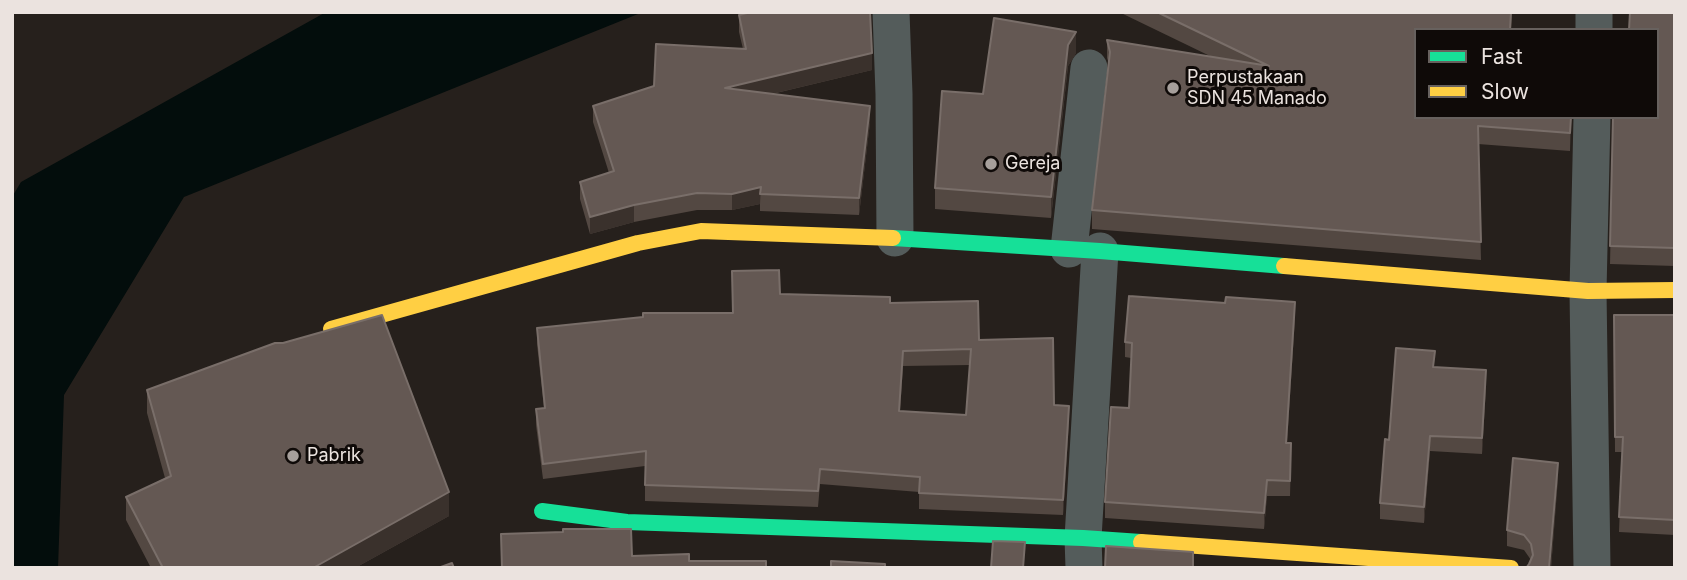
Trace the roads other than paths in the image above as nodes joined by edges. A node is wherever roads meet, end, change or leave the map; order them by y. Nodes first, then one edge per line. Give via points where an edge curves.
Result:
1 (891, 12) edge
2 (1089, 68) dead end
3 (1592, 119) edge
4 (895, 238) junction
5 (1084, 250) junction
6 (1675, 290) edge
7 (1588, 291) junction
8 (317, 333) edge
9 (542, 511) dead end
10 (1083, 553) edge
11 (1511, 568) edge
12 (1592, 568) edge

1 - 4 street
2 - 5 street
3 - 7 street
4 - 5 street
4 - 8 street via 701,231 638,243
5 - 7 street
5 - 10 street
6 - 7 street
7 - 12 street
9 - 10 street via 627,522
10 - 11 street

